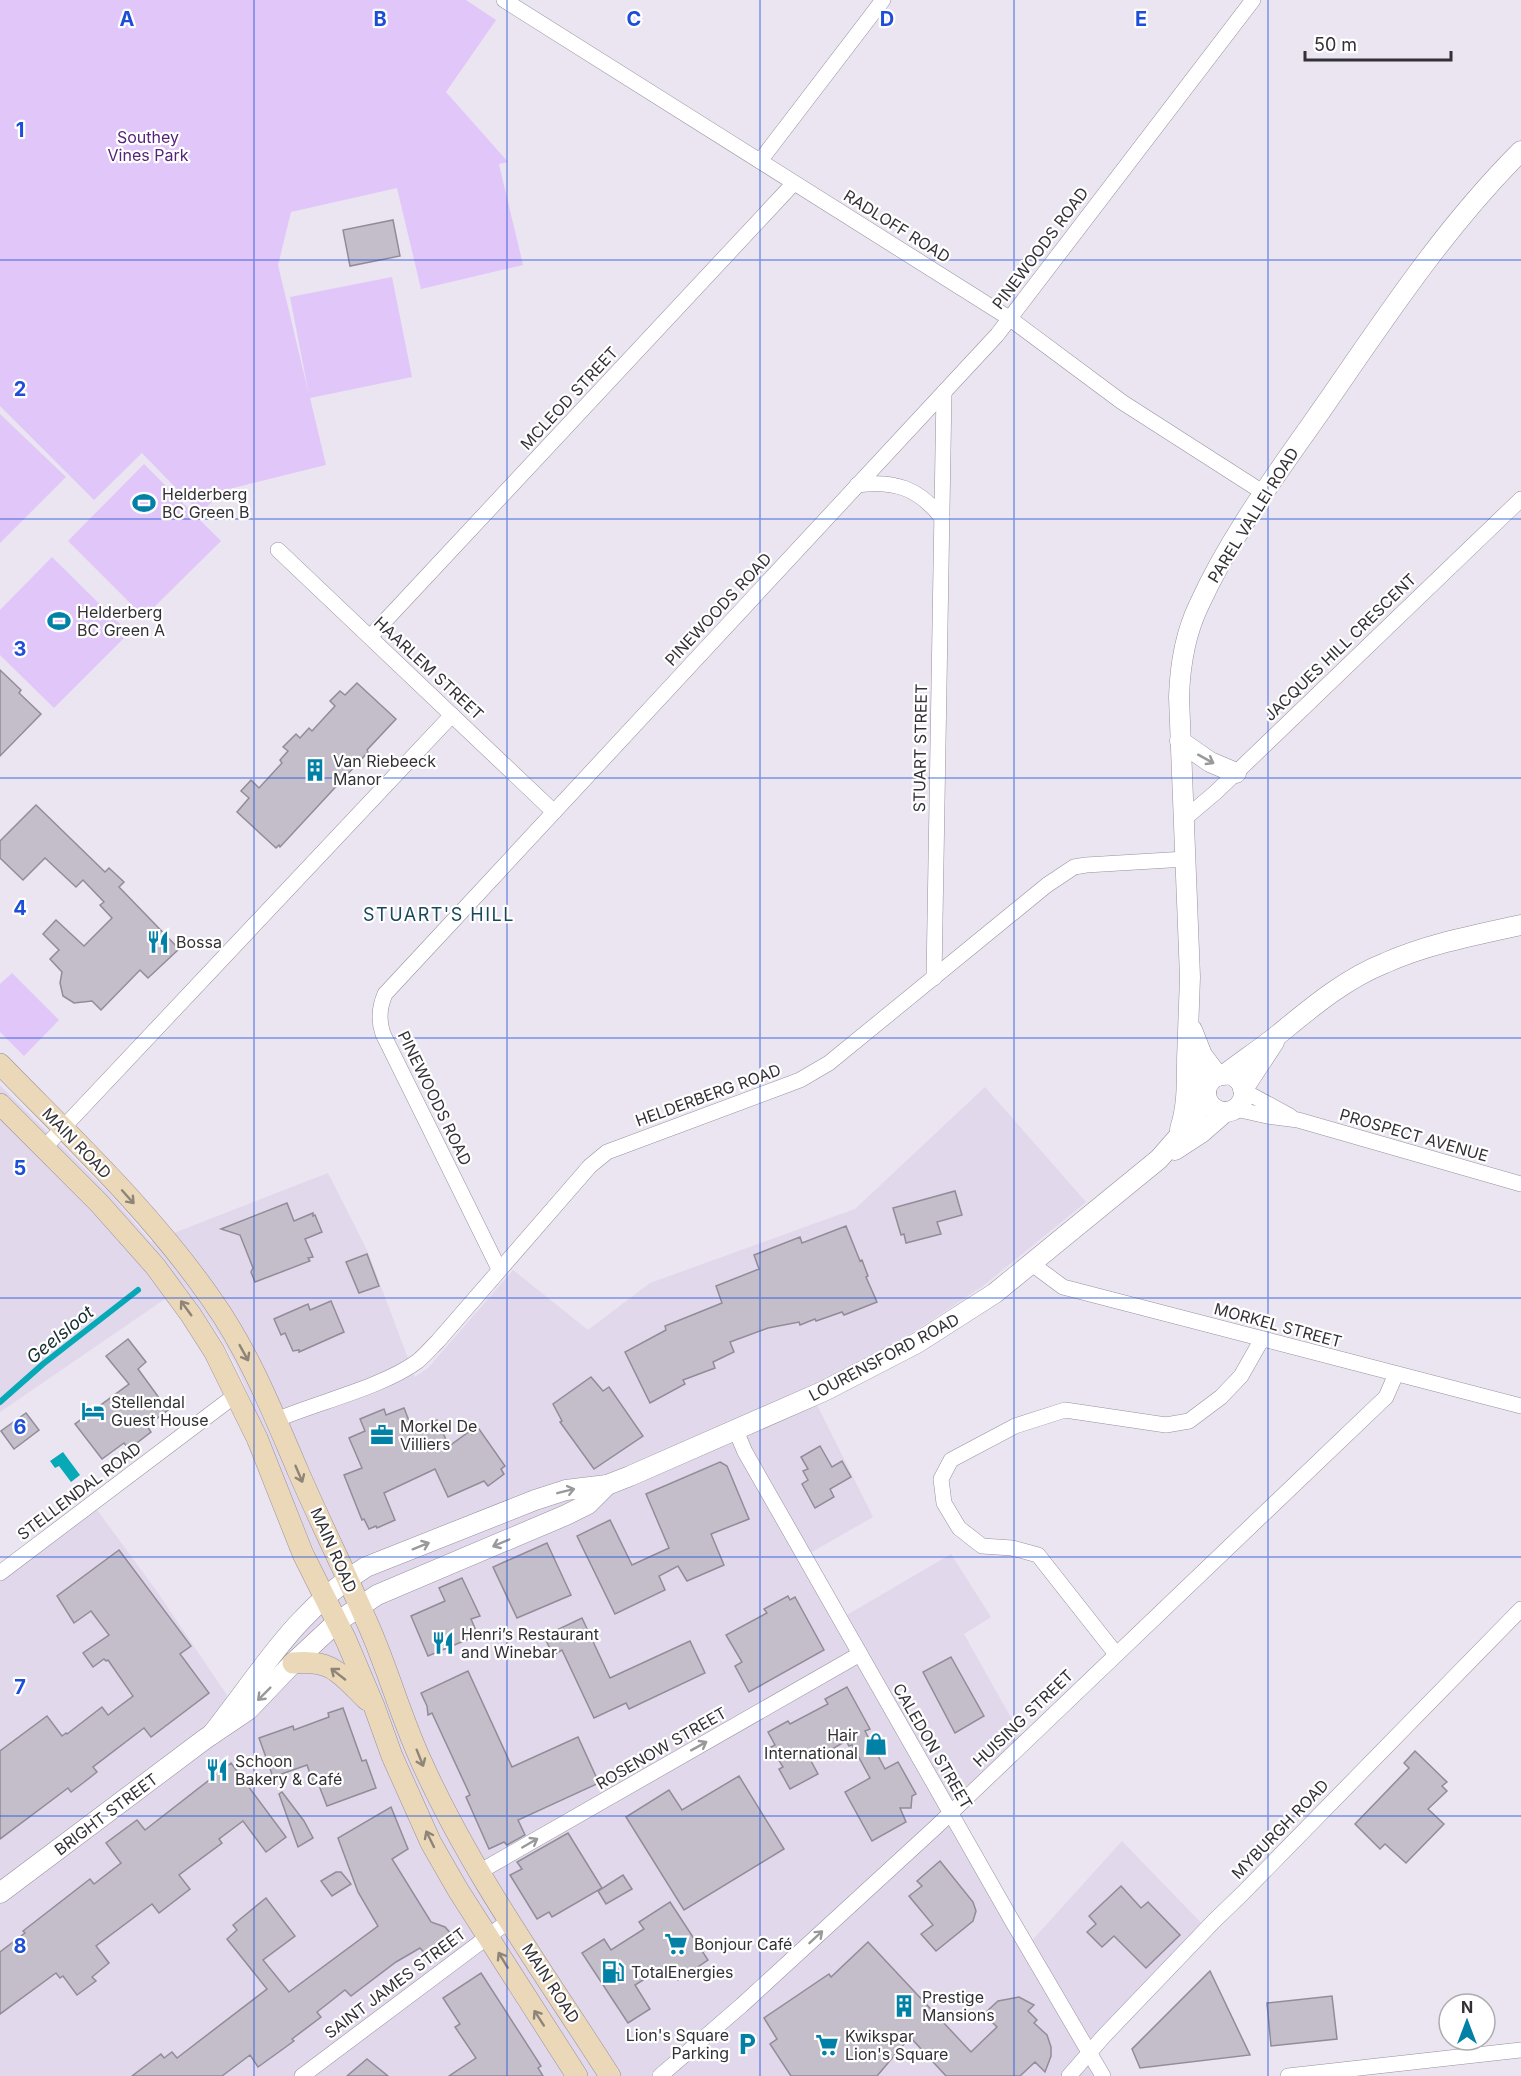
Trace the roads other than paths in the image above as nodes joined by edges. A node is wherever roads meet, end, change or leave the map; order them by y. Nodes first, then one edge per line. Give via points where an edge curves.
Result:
1 (883, 0) edge
2 (1253, 0) edge
3 (509, 1) edge
4 (1521, 151) edge
5 (760, 161) junction
6 (794, 183) junction
7 (1009, 318) junction
8 (944, 392) junction
9 (857, 485) junction
10 (1264, 493) junction
11 (1521, 499) edge
12 (942, 518) junction
13 (278, 550) dead end
14 (370, 637) junction
15 (452, 715) junction
16 (1180, 741) junction
17 (1236, 772) junction
18 (554, 812) junction
19 (1183, 820) junction
20 (1186, 859) junction
21 (1521, 926) edge
22 (934, 978) junction
23 (1190, 1021) junction
24 (1278, 1035) junction
25 (1188, 1060) junction
26 (0, 1064) edge
27 (1221, 1075) junction
28 (1206, 1094) junction
29 (1237, 1100) junction
30 (0, 1104) edge
31 (63, 1128) junction
32 (1176, 1140) junction
33 (44, 1148) junction
34 (1159, 1159) junction
35 (1521, 1184) edge
36 (1032, 1264) junction
37 (499, 1269) junction
38 (1262, 1339) junction
39 (1396, 1374) junction
40 (237, 1394) junction
41 (1521, 1406) edge
42 (276, 1420) junction
43 (736, 1431) junction
44 (607, 1485) junction
45 (0, 1573) edge
46 (346, 1579) junction
47 (324, 1596) junction
48 (359, 1605) junction
49 (1519, 1614) edge
50 (337, 1622) junction
51 (860, 1654) junction
52 (1116, 1654) junction
53 (293, 1663) junction
54 (374, 1706) junction
55 (212, 1734) junction
56 (951, 1813) junction
57 (479, 1872) junction
58 (0, 1893) edge
59 (510, 1920) junction
60 (488, 1936) junction
61 (1521, 2050) edge
62 (1089, 2054) junction
63 (302, 2076) edge
64 (577, 2076) edge
65 (610, 2076) edge
66 (660, 2076) edge
67 (1069, 2076) edge
68 (1103, 2076) edge
69 (1288, 2076) edge

1 - 5 street
2 - 7 street, PINEWOODS ROAD
3 - 5 street, RADLOFF ROAD
4 - 10 street, PAREL VALLEI ROAD via 1483,190 1428,258
5 - 6 street, RADLOFF ROAD
6 - 7 street, RADLOFF ROAD
6 - 14 street, MCLEOD STREET
7 - 8 street, PINEWOODS ROAD
7 - 10 street, RADLOFF ROAD via 1122,402
8 - 9 street, PINEWOODS ROAD
8 - 12 street, STUART STREET
9 - 12 street via 883,483 906,488 927,501
9 - 18 street, PINEWOODS ROAD
10 - 16 street, PAREL VALLEI ROAD via 1229,548 1189,630 1179,680
11 - 17 street, JACQUES HILL CRESCENT
12 - 22 street, STUART STREET
13 - 14 street, HAARLEM STREET
14 - 15 street, HAARLEM STREET
15 - 18 street, HAARLEM STREET
15 - 31 street
16 -> 17 street via 1210,762
16 - 19 street, PAREL VALLEI ROAD
17 - 19 street, JACQUES HILL CRESCENT
18 - 37 street, PINEWOODS ROAD via 385,994 380,1010 383,1034
19 - 20 street, PAREL VALLEI ROAD
20 - 22 street, HELDERBERG ROAD via 1074,867
20 - 23 street, PAREL VALLEI ROAD
21 - 24 street, LOURENSFORD ROAD via 1431,946 1383,963 1340,987
22 - 37 street, HELDERBERG ROAD via 815,1072 598,1158
23 - 25 street, PAREL VALLEI ROAD
23 - 27 street, PAREL VALLEI ROAD via 1202,1055
24 - 27 street, LOURENSFORD ROAD
24 - 29 street, LOURENSFORD ROAD
25 - 28 street, PAREL VALLEI ROAD
25 - 32 street via 1184,1117
26 - 31 main road, MAIN ROAD
27 - 28 street via 1208,1085
27 - 29 street via 1235,1078
28 - 29 street via 1213,1108
28 - 32 street, LOURENSFORD ROAD
29 - 34 street, LOURENSFORD ROAD via 1202,1133
29 - 35 street, PROSPECT AVENUE
30 - 33 main road, MAIN ROAD
31 - 33 street
31 -> 42 main road, MAIN ROAD via 156,1228 212,1300 248,1360
32 - 34 street, LOURENSFORD ROAD
40 -> 33 main road, MAIN ROAD via 191,1315 155,1266
34 - 36 street, LOURENSFORD ROAD
36 - 38 street, MORKEL STREET via 1064,1287
36 - 43 street, LOURENSFORD ROAD via 917,1343
37 - 42 street, HELDERBERG ROAD via 415,1363
38 - 39 street, MORKEL STREET
38 - 52 street via 1241,1376 1189,1421 1166,1425 1065,1410 1015,1426 951,1460 941,1479 944,1503 959,1528 982,1546 1038,1555
39 - 41 street, MORKEL STREET
39 - 52 street, HUISING STREET via 1386,1397
40 - 45 street, STELLENDAL ROAD
40 - 47 main road, MAIN ROAD
42 -> 46 main road, MAIN ROAD
43 - 44 street, LOURENSFORD ROAD
43 - 51 street, CALEDON STREET
46 -> 44 street, LOURENSFORD ROAD via 366,1567 535,1500 566,1490
44 -> 48 street, LOURENSFORD ROAD via 588,1504 573,1512
46 - 47 street, LOURENSFORD ROAD
46 - 48 main road, MAIN ROAD
47 - 50 main road, MAIN ROAD
47 - 55 street, BRIGHT STREET via 276,1648
48 - 50 street, LOURENSFORD ROAD
48 -> 57 main road, MAIN ROAD via 421,1760
49 - 62 street, MYBURGH ROAD via 1214,1921
50 - 53 street, BRIGHT STREET
50 - 54 main road, MAIN ROAD
51 - 56 street, CALEDON STREET
57 -> 51 street, ROSENOW STREET
52 - 56 street, HUISING STREET
54 -> 53 main road via 337,1671 324,1664
53 -> 55 street, BRIGHT STREET via 248,1710
60 -> 54 main road, MAIN ROAD via 431,1843
55 - 58 street, BRIGHT STREET
56 - 62 street, CALEDON STREET
66 -> 56 street, HUISING STREET
57 - 59 main road, MAIN ROAD
59 - 60 street, SAINT JAMES STREET
59 - 65 main road, MAIN ROAD
60 - 63 street, SAINT JAMES STREET
64 -> 60 main road, MAIN ROAD
61 - 69 street
62 - 67 street, MYBURGH ROAD
62 - 68 street, CALEDON STREET

